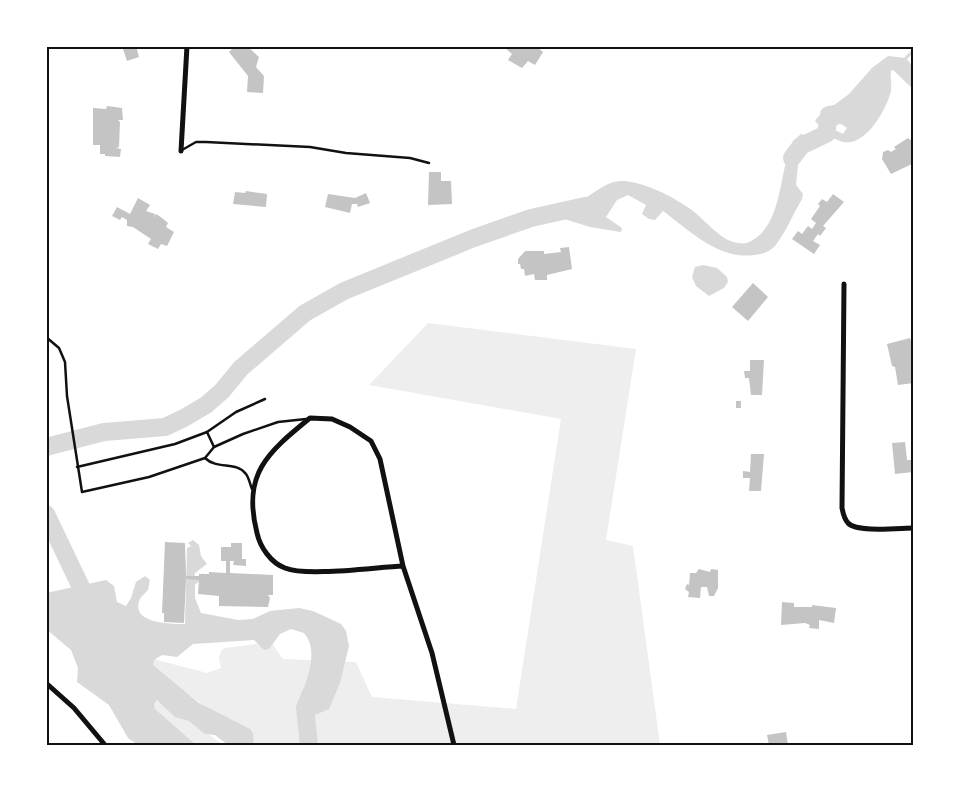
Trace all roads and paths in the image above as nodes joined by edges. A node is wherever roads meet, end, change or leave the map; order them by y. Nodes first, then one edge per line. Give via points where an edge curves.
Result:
1 (187, 46) edge
2 (181, 151) joint
3 (429, 164) dead end
4 (844, 284) dead end
5 (46, 337) edge
6 (264, 399) dead end
7 (310, 418) junction
8 (207, 432) junction
9 (214, 447) junction
10 (205, 458) junction
11 (77, 467) junction
12 (252, 489) junction
13 (914, 528) edge
14 (403, 566) junction
15 (46, 683) edge
16 (106, 745) edge
17 (454, 745) edge

1 - 2 street
2 - 3 lane via 196,142 310,147 410,158
4 - 13 street via 842,508 848,523 853,526
5 - 11 lane via 59,348 65,362
6 - 8 lane via 236,412
7 - 9 lane via 278,422
7 - 12 street via 273,450 260,468
7 - 14 street via 332,420 371,441 380,459
8 - 9 lane
8 - 11 lane via 175,444
9 - 10 lane
10 - 11 lane via 150,477 82,492
10 - 12 lane via 217,466 241,469
12 - 14 street via 258,538 267,553 284,568 303,572
14 - 17 street via 432,653
15 - 16 street via 74,708

